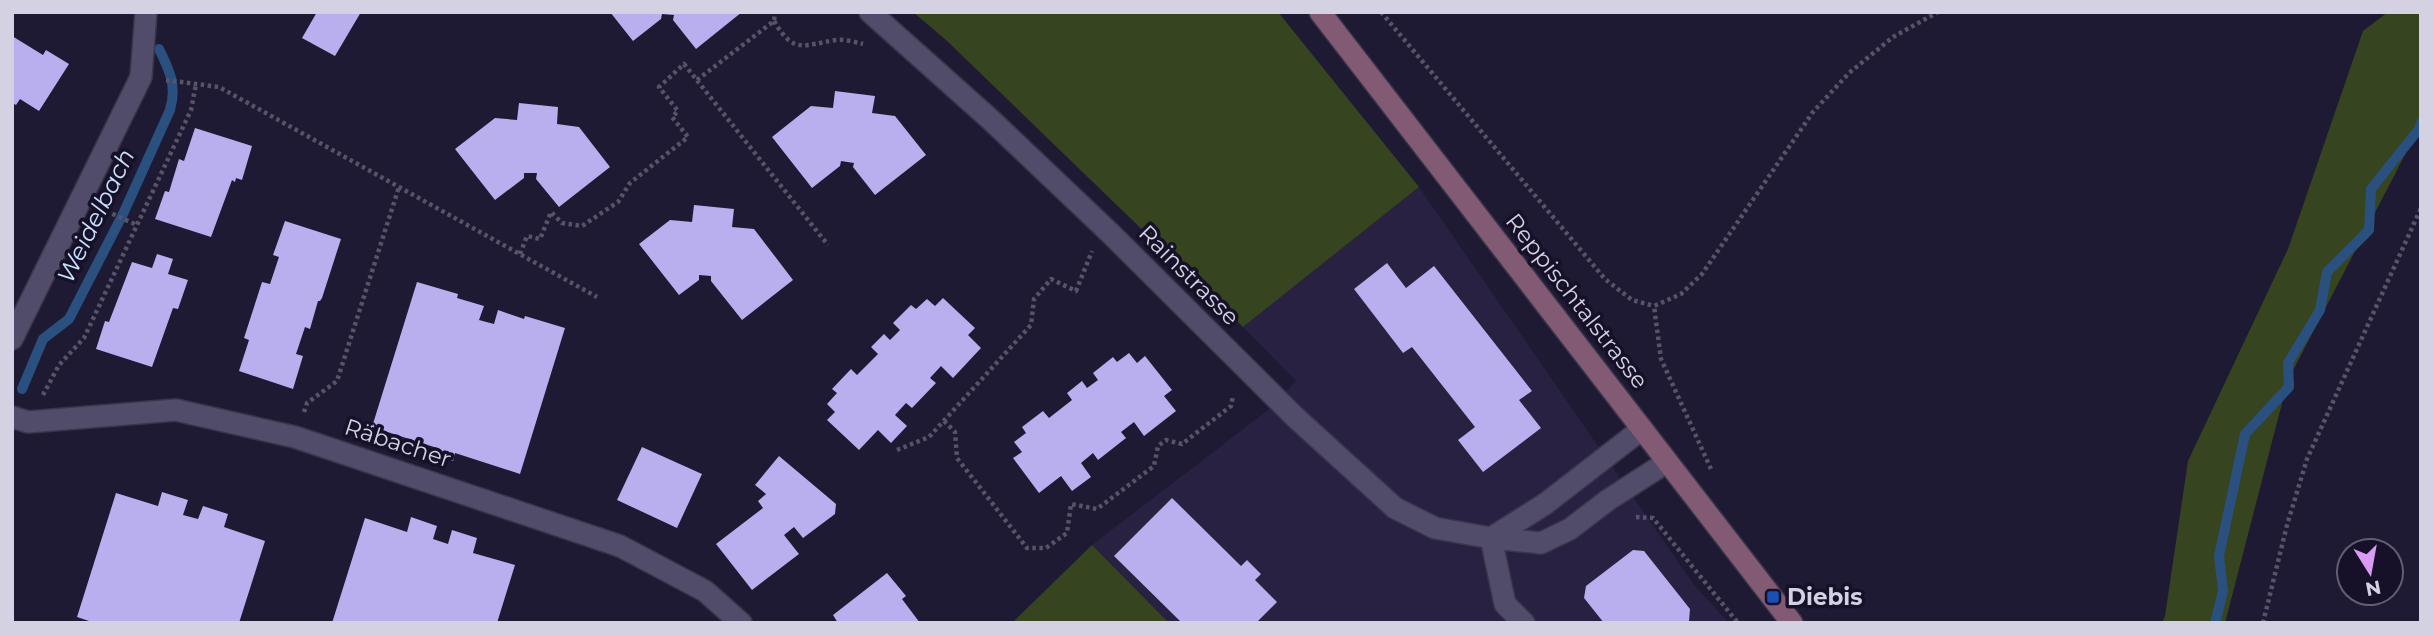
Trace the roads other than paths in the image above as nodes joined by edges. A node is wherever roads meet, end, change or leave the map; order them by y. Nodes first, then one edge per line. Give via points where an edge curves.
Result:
1 (146, 12) edge
2 (870, 12) edge
3 (1320, 12) edge
4 (12, 338) edge
5 (20, 420) edge
6 (1642, 429) junction
7 (1667, 462) junction
8 (1491, 538) junction
9 (741, 623) edge
10 (1524, 623) edge
11 (1792, 623) edge

1 - 4 street via 141,76
2 - 8 street, Rainstrasse via 991,120 1295,417 1395,508 1434,528
3 - 6 main road, Reppischtalstrasse
5 - 9 street, Räbacher via 176,410 295,437 620,546 705,591
6 - 7 main road, Reppischtalstrasse
6 - 8 street via 1545,504
7 - 8 street, Rainstrasse via 1570,529 1541,543
7 - 11 main road, Reppischtalstrasse
8 - 10 street via 1505,604

